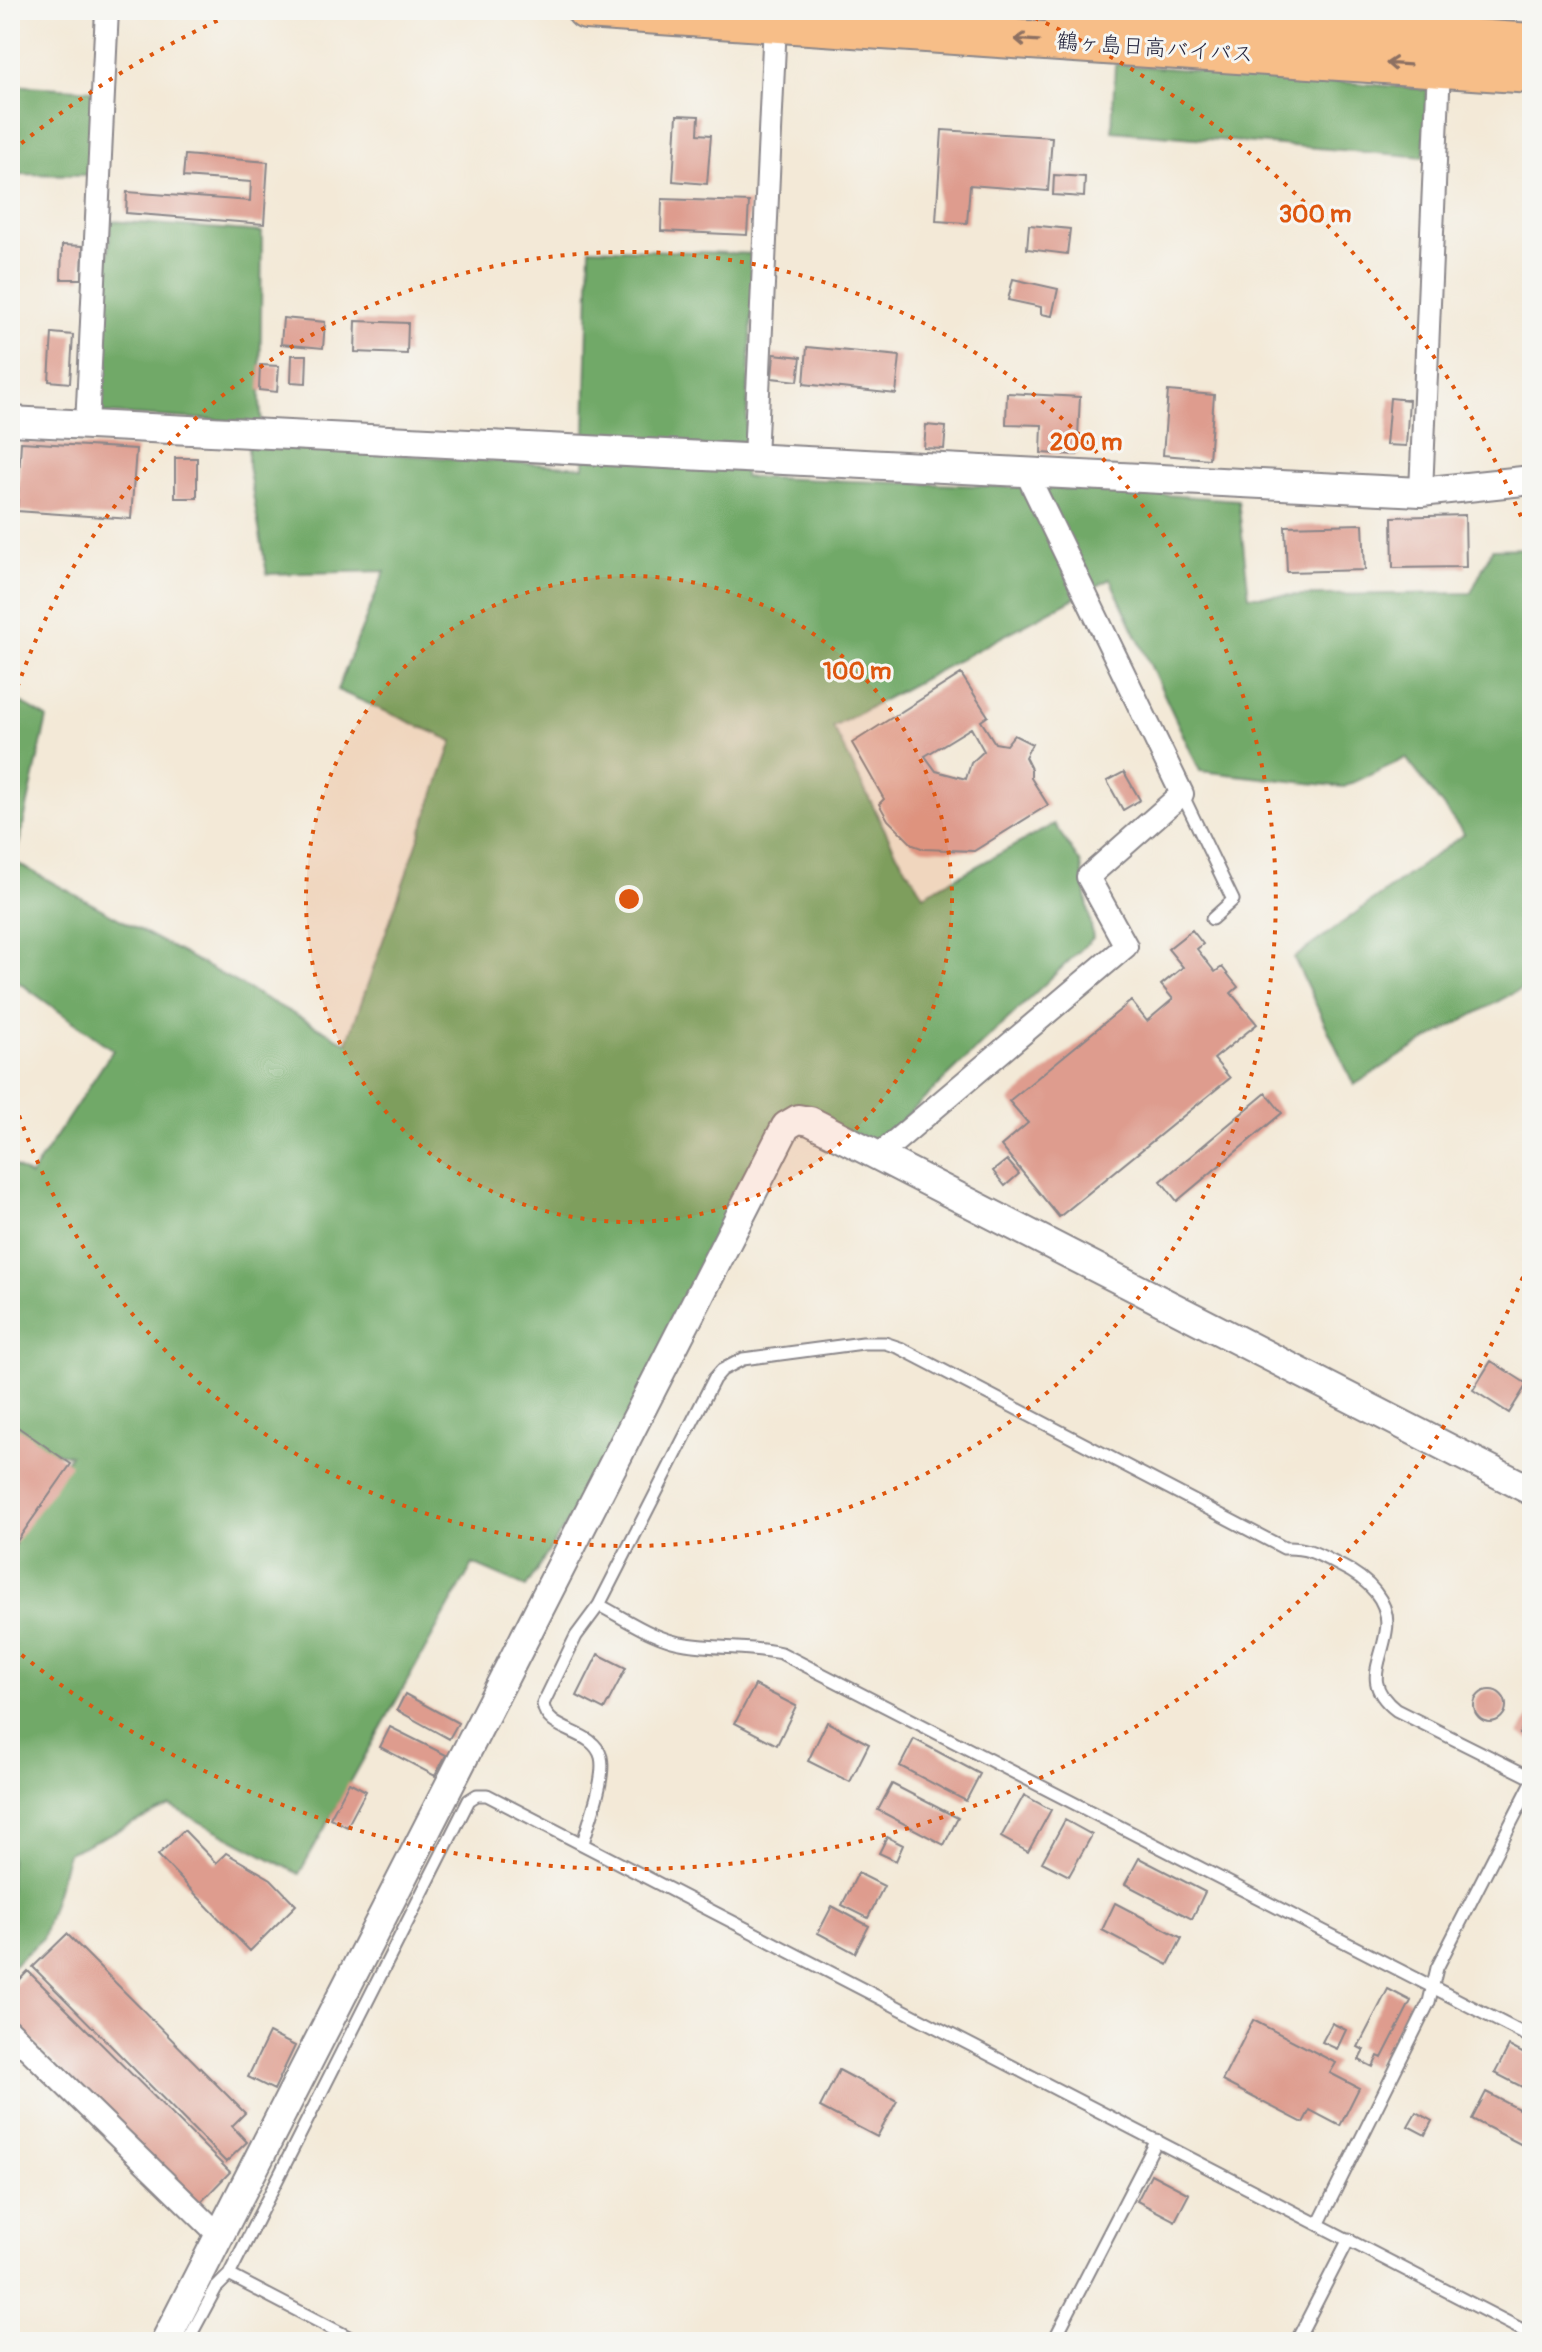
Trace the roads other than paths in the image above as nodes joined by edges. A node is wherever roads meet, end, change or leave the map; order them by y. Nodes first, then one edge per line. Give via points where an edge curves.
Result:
1 (107, 10) edge
2 (586, 10) edge
3 (1061, 10) edge
4 (775, 23) junction
5 (1440, 38) edge
6 (1532, 43) edge
7 (1532, 74) edge
8 (10, 421) edge
9 (87, 426) junction
10 (755, 458) junction
11 (1026, 472) junction
12 (1532, 480) edge
13 (1421, 492) junction
14 (1182, 794) junction
15 (1212, 919) dead end
16 (879, 1155) junction
17 (1532, 1491) edge
18 (599, 1605) junction
19 (1532, 1780) edge
20 (583, 1843) junction
21 (1434, 1987) junction
22 (10, 2031) edge
23 (1532, 2038) edge
24 (1157, 2140) junction
25 (1319, 2223) junction
26 (220, 2236) junction
27 (1349, 2239) junction
28 (229, 2275) junction
29 (1532, 2335) edge
30 (165, 2342) edge
31 (187, 2342) edge
32 (358, 2342) edge
33 (1053, 2342) edge
34 (1296, 2342) edge

1 - 9 street
2 - 4 highway, 鶴ヶ島日高バイパス
3 - 5 highway, 鶴ヶ島日高バイパス
5 -> 4 highway, 鶴ヶ島日高バイパス
4 - 10 street
5 - 6 highway, 鶴ヶ島日高バイパス
5 - 7 highway, 鶴ヶ島日高バイパス
5 - 13 street
8 - 9 street
9 - 10 street
10 - 11 street
11 - 13 street
11 - 14 street
12 - 13 street
14 - 15 lane via 1233,900
14 - 16 street via 1088,877 1126,946
16 - 17 street
16 - 26 street via 810,1121 798,1119 786,1126
18 - 19 lane via 722,1370 743,1359 885,1343 1284,1548 1303,1548 1362,1576 1378,1595 1387,1620 1376,1671 1387,1703
18 - 20 lane via 576,1636 543,1704 550,1720 590,1740 601,1758
18 - 21 lane via 685,1644 781,1653
19 - 21 lane via 1437,1968
20 - 24 lane
20 - 28 lane via 487,1795 469,1800
21 - 23 lane
21 - 25 lane
22 - 26 street
24 - 25 lane
24 - 33 lane
25 - 27 lane
26 - 30 street
27 - 29 lane
27 - 34 lane
28 - 31 lane via 216,2288
28 - 32 lane

